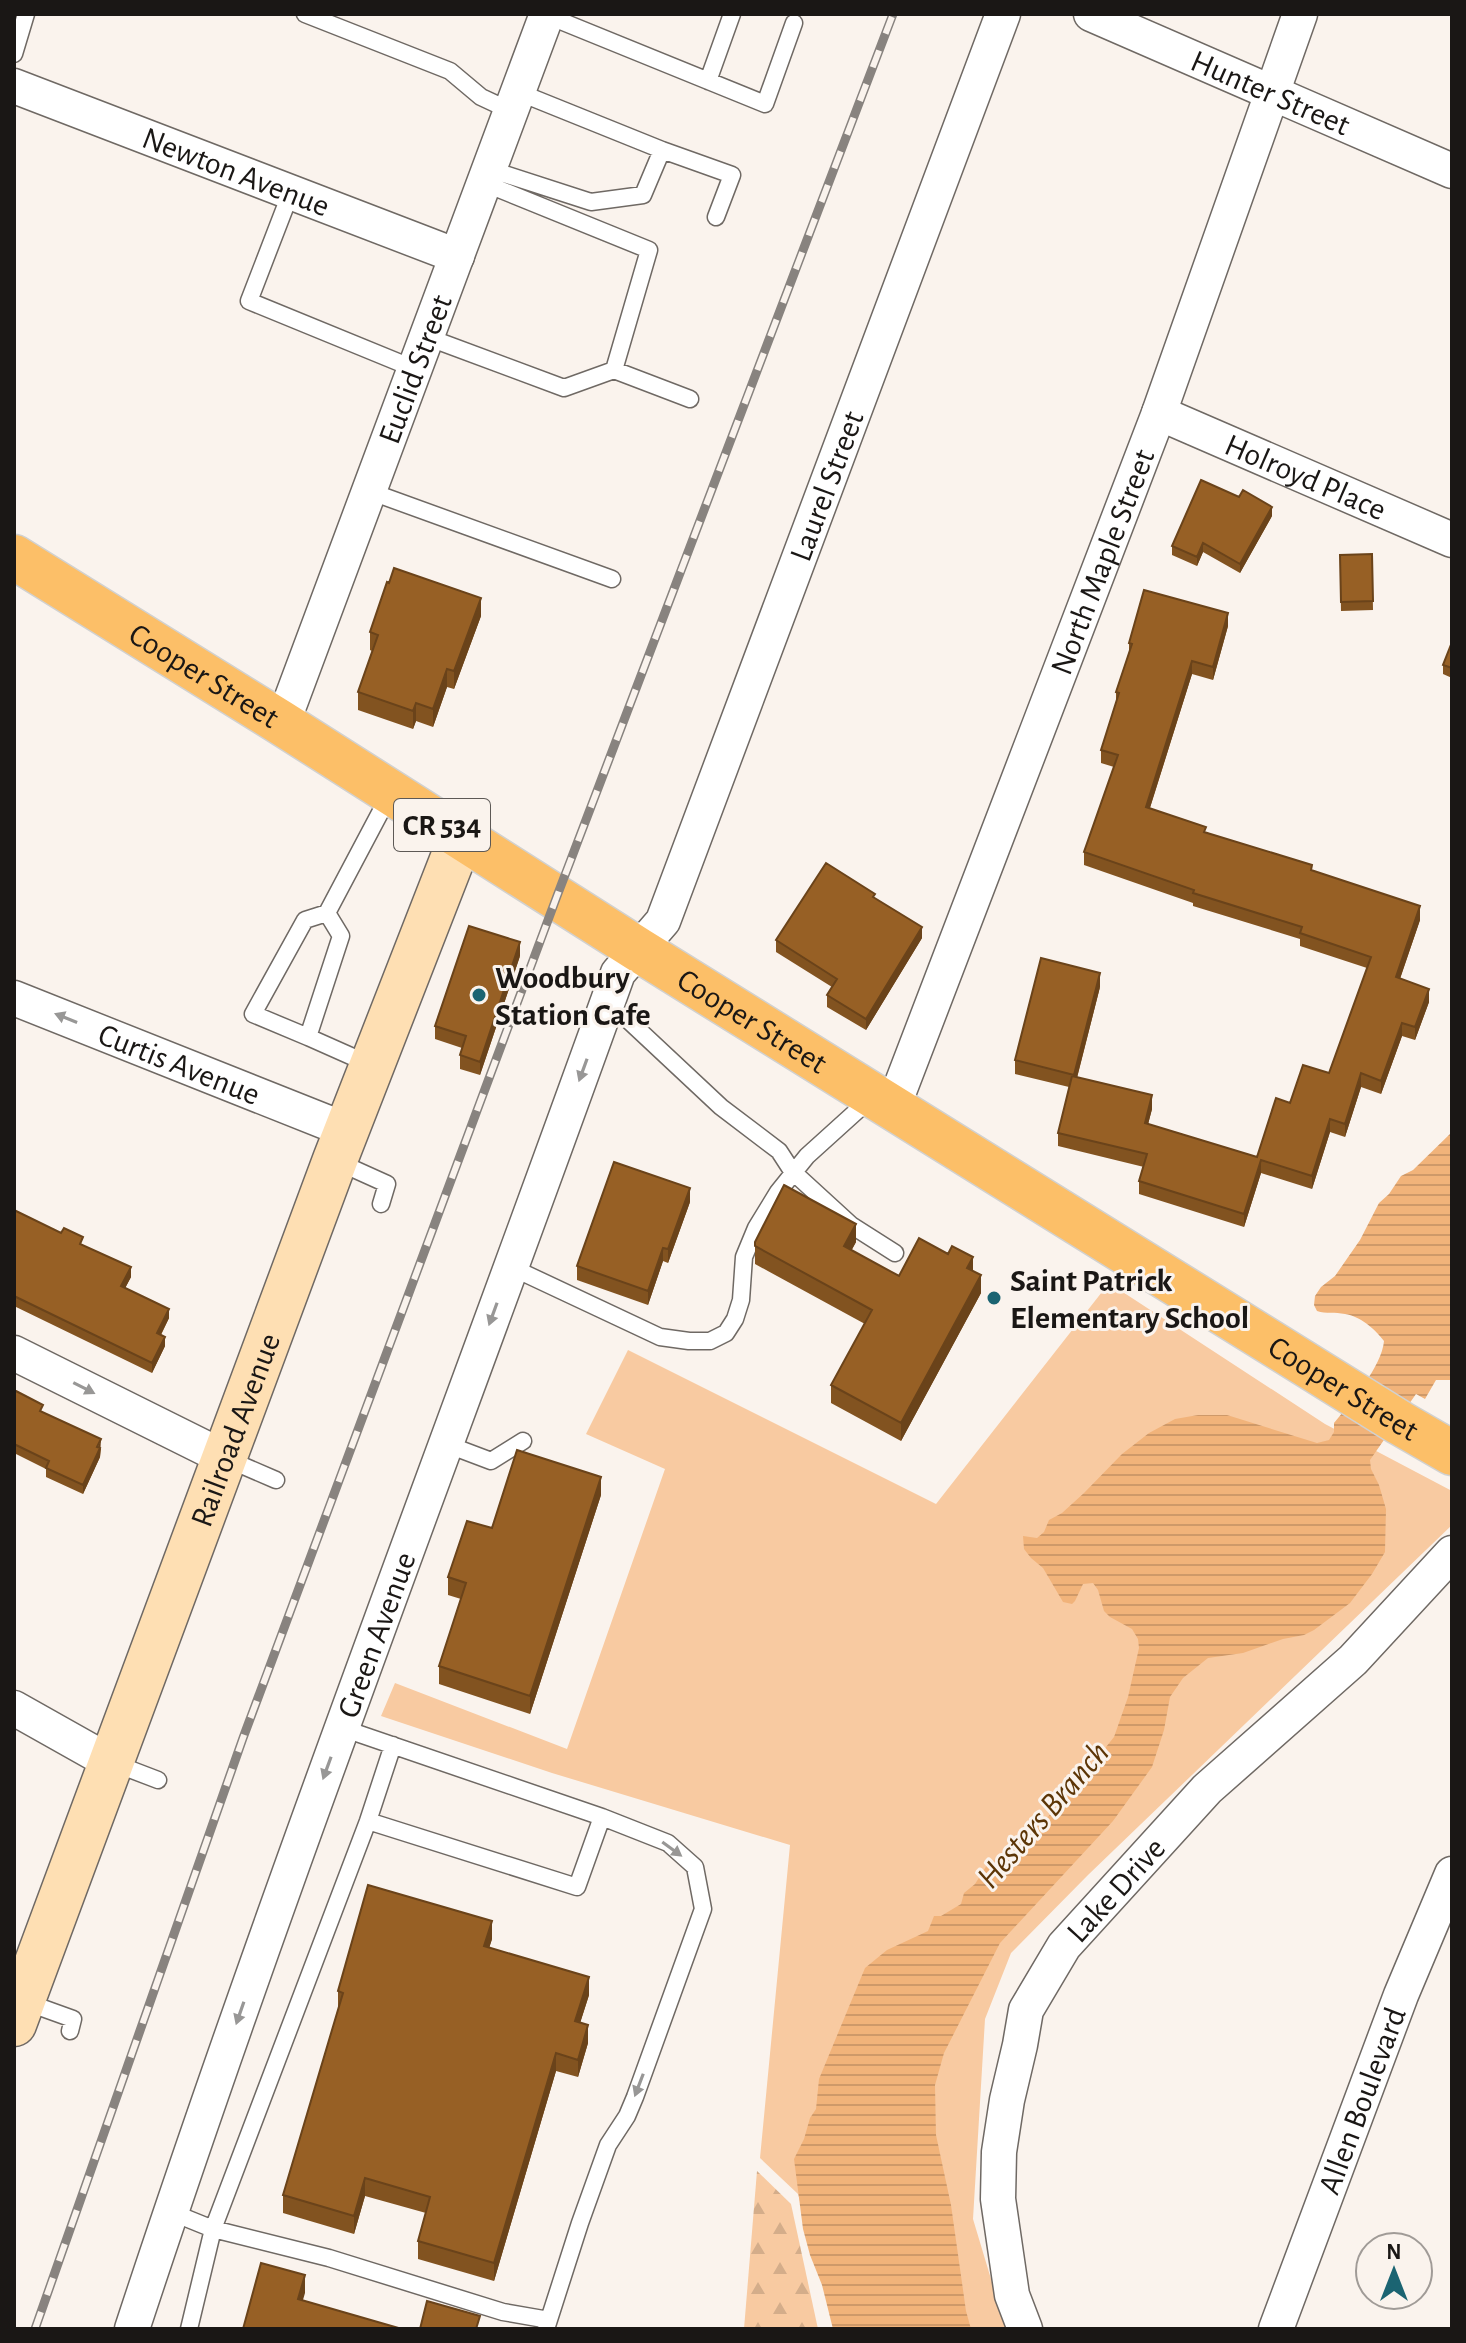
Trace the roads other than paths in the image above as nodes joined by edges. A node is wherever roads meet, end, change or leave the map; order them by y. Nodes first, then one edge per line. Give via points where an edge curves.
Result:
1 (26, 14) edge
2 (305, 14) edge
3 (547, 14) edge
4 (732, 14) edge
5 (1003, 14) edge
6 (1091, 14) edge
7 (1300, 14) edge
8 (794, 23) dead end
9 (14, 54) edge
10 (708, 81) junction
11 (14, 86) edge
12 (1274, 92) junction
13 (514, 101) junction
14 (662, 150) junction
15 (1452, 171) edge
16 (487, 176) junction
17 (291, 192) junction
18 (716, 217) dead end
19 (457, 256) junction
20 (427, 337) junction
21 (415, 369) junction
22 (614, 370) junction
23 (690, 399) dead end
24 (1159, 413) junction
25 (369, 491) junction
26 (1452, 540) edge
27 (14, 557) edge
28 (612, 579) dead end
29 (280, 722) junction
30 (390, 792) junction
31 (461, 837) junction
32 (327, 913) junction
33 (639, 950) junction
34 (14, 998) edge
35 (606, 1006) junction
36 (308, 1037) junction
37 (371, 1065) junction
38 (881, 1100) junction
39 (341, 1145) junction
40 (792, 1171) junction
41 (381, 1204) dead end
42 (895, 1253) dead end
43 (511, 1267) junction
44 (14, 1353) edge
45 (523, 1441) dead end
46 (446, 1444) junction
47 (1452, 1453) edge
48 (223, 1457) junction
49 (276, 1480) dead end
50 (1452, 1553) edge
51 (14, 1708) edge
52 (342, 1728) junction
53 (393, 1745) junction
54 (110, 1762) junction
55 (158, 1780) dead end
56 (602, 1817) junction
57 (368, 1821) junction
58 (1452, 1874) edge
59 (17, 2007) edge
60 (70, 2031) dead end
61 (171, 2212) junction
62 (213, 2229) junction
63 (548, 2324) edge
64 (132, 2329) edge
65 (189, 2329) edge
66 (1025, 2329) edge
67 (1276, 2329) edge

1 - 9 lane
2 - 13 lane via 450,71 481,97
3 - 10 lane
3 - 13 street, Euclid Street
4 - 10 lane
5 - 33 street, Laurel Street via 663,921
6 - 12 street, Hunter Street
7 - 12 street, North Maple Street
8 - 10 lane via 765,104
11 - 17 street, Newton Avenue
12 - 15 street, Hunter Street
12 - 24 street, North Maple Street
13 - 14 lane
13 - 16 street, Euclid Street
14 - 16 lane via 643,195 591,202
14 - 18 lane via 732,175
16 - 19 street, Euclid Street
16 - 22 lane via 649,250
17 - 19 street, Newton Avenue
17 - 21 lane via 249,301
19 - 20 street, Euclid Street
20 - 21 street, Euclid Street
20 - 22 lane via 564,388
21 - 25 street, Euclid Street
22 - 23 lane
24 - 26 street, Holroyd Place
24 - 38 street, North Maple Street
25 - 28 lane
25 - 29 street, Euclid Street
27 - 29 main road, Cooper Street / CR 534
29 - 30 main road, Cooper Street / CR 534
30 - 31 main road, Cooper Street / CR 534
30 - 32 lane
31 - 33 main road, Cooper Street / CR 534
31 - 37 street, Railroad Avenue
32 - 36 lane via 341,936
32 - 36 lane via 305,920 253,1014
33 - 35 street, Green Avenue via 618,973
33 - 38 main road, Cooper Street / CR 534
39 -> 34 street, Curtis Avenue
35 - 40 lane via 779,1151
35 -> 43 street, Green Avenue
36 - 37 lane
37 - 39 street, Railroad Avenue
38 - 40 lane via 859,1109
38 - 47 main road, Cooper Street / CR 534
39 - 41 lane via 387,1184
39 - 48 street, Railroad Avenue
40 - 42 lane via 851,1225
40 - 43 lane via 744,1257 735,1319 726,1333 710,1341 660,1337
43 -> 46 street, Green Avenue
44 -> 48 street
45 - 46 lane via 491,1461
46 - 52 street, Green Avenue
48 - 49 lane
48 - 54 street, Railroad Avenue
50 - 66 street, Lake Drive via 1353,1660 1207,1789 1064,1946 1033,1997 1026,2010 999,2152 998,2199 1012,2295
51 - 54 street
52 - 53 lane
52 -> 61 street, Green Avenue
53 - 56 lane
53 - 57 lane
54 - 55 lane
54 - 59 street, Railroad Avenue
56 - 57 lane via 577,1887
56 -> 63 lane via 668,1843 695,1867 703,1909 652,2052 624,2121 608,2145
57 - 62 lane
58 - 67 street, Allen Boulevard
59 - 60 lane via 73,2019
61 - 62 lane
61 - 64 street, Green Avenue
62 - 63 lane
62 - 65 lane

